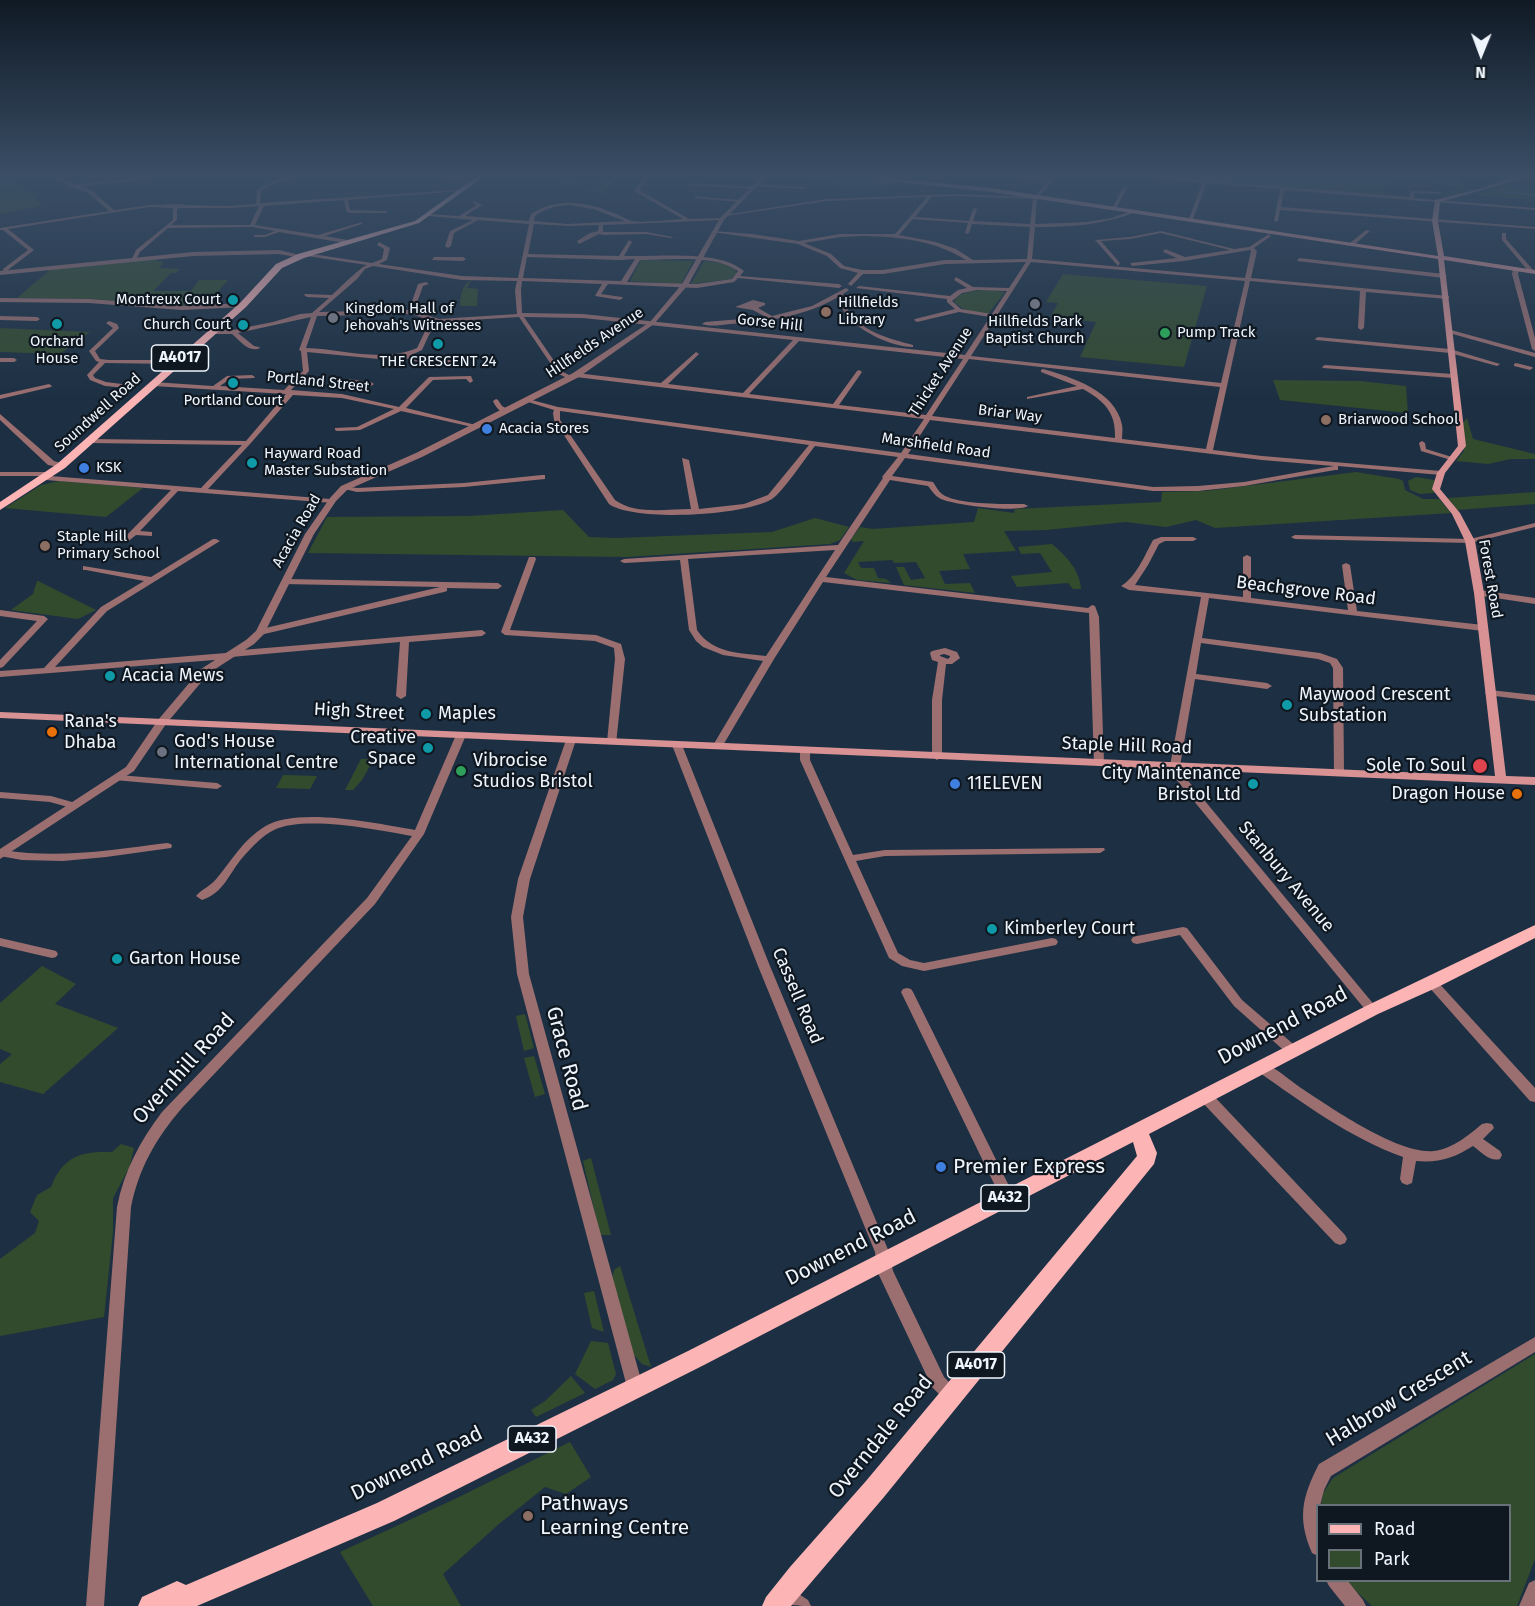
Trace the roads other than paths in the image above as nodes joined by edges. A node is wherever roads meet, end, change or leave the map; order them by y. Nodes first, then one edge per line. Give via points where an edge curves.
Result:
1 (31, 250) edge
2 (140, 250) edge
3 (322, 250) edge
4 (387, 250) edge
5 (525, 250) edge
6 (625, 250) edge
7 (704, 250) edge
8 (816, 250) edge
9 (950, 250) edge
10 (1030, 250) edge
11 (1106, 250) edge
12 (1235, 250) edge
13 (1253, 250) edge
14 (1390, 250) edge
15 (1440, 250) edge
16 (1513, 250) edge
17 (1165, 251) dead end
18 (304, 255) junction
19 (524, 255) junction
20 (620, 258) junction
21 (638, 258) junction
22 (1441, 258) junction
23 (434, 259) dead end
24 (446, 259) junction
25 (463, 259) dead end
26 (133, 260) junction
27 (699, 260) junction
28 (1185, 260) junction
29 (1299, 260) dead end
30 (971, 261) junction
31 (1029, 261) junction
32 (369, 264) junction
33 (1118, 264) junction
34 (1081, 265) junction
35 (1516, 269) junction
36 (3, 272) edge
37 (862, 272) junction
38 (1533, 272) edge
39 (433, 273) junction
40 (739, 276) junction
41 (1444, 276) junction
42 (520, 279) junction
43 (956, 279) dead end
44 (1248, 279) junction
45 (606, 283) junction
46 (623, 283) junction
47 (426, 284) dead end
48 (851, 284) junction
49 (685, 285) junction
50 (839, 286) junction
51 (859, 288) junction
52 (973, 289) junction
53 (1363, 289) junction
54 (1011, 290) junction
55 (843, 292) junction
56 (307, 295) dead end
57 (333, 297) junction
58 (951, 297) junction
59 (1447, 297) junction
60 (620, 298) dead end
61 (0, 300) edge
62 (20, 300) junction
63 (13, 305) dead end
64 (243, 305) junction
65 (754, 308) dead end
66 (959, 310) junction
67 (7, 311) dead end
68 (411, 312) junction
69 (314, 314) junction
70 (520, 315) junction
71 (994, 316) junction
72 (0, 317) edge
73 (770, 317) junction
74 (37, 319) dead end
75 (436, 320) junction
76 (916, 320) dead end
77 (652, 323) junction
78 (115, 324) dead end
79 (674, 325) junction
80 (1361, 328) dead end
81 (210, 332) junction
82 (233, 332) junction
83 (1451, 332) junction
84 (798, 339) junction
85 (1318, 339) dead end
86 (101, 342) junction
87 (113, 342) dead end
88 (257, 348) dead end
89 (302, 350) junction
90 (1450, 351) junction
91 (1534, 352) edge
92 (696, 354) dead end
93 (403, 355) junction
94 (936, 355) junction
95 (966, 358) junction
96 (0, 360) edge
97 (14, 360) dead end
98 (464, 360) dead end
99 (103, 362) junction
100 (175, 362) junction
101 (1018, 364) junction
102 (1497, 364) dead end
103 (1516, 364) dead end
104 (1325, 367) dead end
105 (1530, 368) edge
106 (859, 372) dead end
107 (113, 376) dead end
108 (1454, 376) junction
109 (252, 377) dead end
110 (574, 377) junction
111 (348, 381) dead end
112 (470, 381) dead end
113 (358, 382) junction
114 (105, 384) junction
115 (153, 384) junction
116 (371, 384) dead end
117 (1223, 385) junction
118 (49, 386) dead end
119 (128, 386) dead end
120 (662, 386) junction
121 (215, 387) junction
122 (1084, 387) junction
123 (289, 392) junction
124 (342, 396) junction
125 (744, 396) junction
126 (0, 397) edge
127 (1029, 398) dead end
128 (496, 401) dead end
129 (528, 401) junction
130 (834, 407) junction
131 (402, 408) junction
132 (558, 409) junction
133 (507, 411) junction
134 (1, 418) edge
135 (927, 418) junction
136 (477, 426) junction
137 (337, 429) dead end
138 (1118, 440) junction
139 (89, 441) junction
140 (248, 443) junction
141 (814, 443) junction
142 (1422, 443) dead end
143 (1209, 451) junction
144 (903, 455) junction
145 (1450, 458) junction
146 (686, 460) dead end
147 (1340, 465) junction
148 (61, 466) junction
149 (1441, 473) junction
150 (0, 474) edge
151 (48, 476) junction
152 (542, 477) dead end
153 (886, 477) junction
154 (177, 488) junction
155 (344, 488) junction
156 (203, 490) junction
157 (330, 501) junction
158 (1024, 506) dead end
159 (0, 507) edge
160 (695, 510) junction
161 (1535, 525) edge
162 (134, 533) junction
163 (149, 534) dead end
164 (1295, 537) dead end
165 (1193, 539) dead end
166 (216, 541) dead end
167 (1470, 541) junction
168 (126, 542) dead end
169 (842, 547) junction
170 (1247, 557) dead end
171 (532, 559) dead end
172 (684, 559) junction
173 (624, 561) dead end
174 (1346, 565) dead end
175 (78, 573) dead end
176 (821, 579) junction
177 (153, 580) junction
178 (285, 582) junction
179 (459, 585) junction
180 (498, 586) dead end
181 (1479, 593) junction
182 (1204, 596) junction
183 (1247, 601) junction
184 (1535, 601) edge
185 (0, 613) edge
186 (1353, 614) junction
187 (1483, 628) junction
188 (260, 632) junction
189 (482, 633) dead end
190 (405, 639) junction
191 (1196, 640) junction
192 (229, 655) junction
193 (769, 659) junction
194 (942, 662) dead end
195 (0, 665) edge
196 (46, 671) junction
197 (0, 674) edge
198 (1190, 676) junction
199 (1267, 686) dead end
200 (1490, 693) junction
201 (401, 696) dead end
202 (1535, 698) edge
203 (0, 715) edge
204 (162, 722) junction
205 (461, 735) junction
206 (571, 740) junction
207 (612, 742) junction
208 (677, 745) junction
209 (717, 747) junction
210 (805, 750) junction
211 (937, 757) junction
212 (1099, 763) junction
213 (1175, 766) junction
214 (1339, 773) junction
215 (118, 778) junction
216 (1501, 780) junction
217 (1535, 781) edge
218 (217, 786) dead end
219 (0, 795) edge
220 (75, 806) junction
221 (419, 834) junction
222 (167, 846) dead end
223 (1100, 850) dead end
224 (2, 854) edge
225 (851, 859) junction
226 (202, 896) dead end
227 (1535, 931) edge
228 (1137, 940) dead end
229 (0, 942) edge
230 (1052, 942) dead end
231 (52, 954) dead end
232 (1432, 983) junction
233 (907, 992) dead end
234 (1372, 1010) junction
235 (1294, 1052) junction
236 (1262, 1068) junction
237 (1206, 1097) junction
238 (1535, 1097) edge
239 (1487, 1128) dead end
240 (1138, 1131) junction
241 (1473, 1139) junction
242 (1410, 1155) junction
243 (1495, 1155) dead end
244 (1407, 1179) dead end
245 (1007, 1196) junction
246 (1340, 1239) dead end
247 (884, 1261) junction
248 (1535, 1344) edge
249 (635, 1387) junction
250 (950, 1394) junction
251 (1316, 1544) edge
252 (1336, 1582) edge
253 (1535, 1588) edge
254 (183, 1602) edge
255 (787, 1602) edge
256 (95, 1606) edge
257 (151, 1606) edge
258 (1357, 1606) edge
259 (1528, 1606) edge

1 - 36 street
2 - 26 street
3 - 18 main road, Soundwell Road / A4017
4 - 32 street via 384,260
5 - 19 street
6 - 20 street
7 - 27 street, Hillfields Avenue
8 - 37 street via 842,267
9 - 30 street
10 - 31 street, Thicket Avenue
11 - 33 street
12 - 28 street
13 - 44 street
14 - 22 main road
15 - 22 main road, Forest Road
16 - 38 street
17 - 28 street
18 - 26 street via 235,252
18 - 32 street
18 - 64 main road, Soundwell Road / A4017 via 279,266
19 - 20 street
19 - 42 street
20 - 21 street
21 - 27 street
21 - 46 street
22 - 35 main road
22 - 41 main road, Forest Road
23 - 24 street
24 - 25 street
24 - 39 street via 440,270
26 - 36 street
27 - 40 street via 735,266 741,272
27 - 49 street, Hillfields Avenue
28 - 33 street
29 - 41 street
30 - 31 street
30 - 37 street
31 - 34 street
31 - 54 street, Thicket Avenue
32 - 39 street
32 - 57 street
33 - 34 street
34 - 44 street
35 - 38 main road
35 - 91 street
37 - 48 street
39 - 42 street
40 - 49 street via 718,284
40 - 50 street
41 - 59 main road, Forest Road
42 - 45 street
42 - 70 street
43 - 52 street
44 - 53 street
44 - 117 street
45 - 46 street
45 - 60 street via 597,295
46 - 49 street
47 - 68 street via 421,284
48 - 50 street
48 - 51 street
49 - 77 street, Hillfields Avenue
50 - 55 street
51 - 55 street
51 - 58 street
52 - 54 street
52 - 58 street
53 - 59 street
53 - 80 street
54 - 71 street, Thicket Avenue
55 - 73 street via 804,310
55 - 94 street via 849,315 867,328
56 - 57 street
57 - 69 street
58 - 66 street via 950,303
59 - 83 main road, Forest Road
61 - 62 street
62 - 63 street
62 - 64 street via 180,308
64 - 81 main road, Soundwell Road / A4017
65 - 73 street
66 - 71 street
66 - 76 street
67 - 72 street
68 - 69 street, Gorse Hill
68 - 75 street, Gorse Hill
69 - 82 street, Gorse Hill
69 - 89 street
70 - 75 street, Gorse Hill
70 - 77 street, Gorse Hill
70 - 110 street via 559,372
71 - 95 street, Thicket Avenue
72 - 74 street
73 - 79 street
75 - 93 street via 420,349
77 - 79 street, Gorse Hill
77 - 110 street, Hillfields Avenue
78 - 86 street via 115,330
79 - 84 street, Gorse Hill
81 - 82 street, Gorse Hill
81 - 100 main road, Soundwell Road / A4017
82 - 88 street
83 - 90 main road, Forest Road
83 - 91 street
84 - 94 street, Gorse Hill
84 - 125 street
85 - 90 street
86 - 87 street
86 - 99 street via 91,353
89 - 93 street
89 - 123 street via 306,371
90 - 102 street
90 - 108 main road, Forest Road
92 - 120 street
93 - 98 street via 429,363
94 - 95 street, Gorse Hill
95 - 101 street, Gorse Hill
95 - 135 street, Thicket Avenue
96 - 97 street
99 - 100 street
99 - 114 street via 90,376
100 - 115 main road, Soundwell Road / A4017
101 - 117 street, Gorse Hill
101 - 122 street
103 - 105 street
104 - 108 street
106 - 130 street
107 - 114 street
108 - 145 main road, Forest Road via 1462,446
109 - 121 street via 229,376
110 - 120 street, Briar Way
110 - 129 street, Hillfields Avenue
111 - 113 street
112 - 131 street via 469,377 431,378
113 - 116 street
113 - 124 street
114 - 119 street
115 - 121 street, Portland Street
115 - 139 main road, Soundwell Road / A4017
117 - 143 street
118 - 126 street
120 - 125 street, Briar Way
121 - 123 street, Portland Street
122 - 127 street
122 - 138 street via 1114,411 1120,430
123 - 124 street, Portland Street
123 - 140 street
124 - 131 street, Portland Street
125 - 130 street, Briar Way
128 - 133 street
129 - 132 street, Marshfield Road
129 - 133 street, Hillfields Avenue
130 - 135 street, Briar Way
131 - 136 street, Portland Street
131 - 137 street via 358,429
132 - 141 street, Marshfield Road
132 - 160 street via 557,420 612,502 646,512
133 - 136 street, Acacia Road
134 - 148 street via 51,463
135 - 138 street, Briar Way
135 - 144 street, Thicket Avenue
136 - 155 street, Acacia Road
138 - 143 street, Briar Way
139 - 140 street
139 - 148 main road, Soundwell Road / A4017
140 - 156 street
141 - 144 street, Marshfield Road
141 - 160 street via 771,497 739,508
142 - 145 street via 1423,450
143 - 147 street, Briar Way
144 - 147 street, Marshfield Road via 1181,490 1304,475
144 - 153 street, Thicket Avenue
145 - 149 main road, Forest Road
146 - 160 street
147 - 149 street, Briar Way
148 - 151 main road, Soundwell Road / A4017
149 - 167 main road, Forest Road via 1437,492 1447,500
150 - 151 street
151 - 154 street
151 - 159 main road, Soundwell Road / A4017
152 - 155 street via 464,485
153 - 158 street via 930,484 938,494 950,499
153 - 169 street, Thicket Avenue
154 - 156 street
154 - 162 street
155 - 157 street, Acacia Road
156 - 157 street
157 - 178 street, Acacia Road
161 - 167 street
162 - 163 street
162 - 168 street
164 - 167 street
165 - 182 street, Beachgrove Road via 1156,542 1127,587
166 - 177 street
167 - 181 main road, Forest Road
169 - 172 street
169 - 176 street, Thicket Avenue
170 - 183 street
171 - 207 street via 505,632 596,638 618,646
172 - 173 street
172 - 193 street via 696,638 712,650
174 - 186 street
175 - 177 street via 89,566
176 - 193 street, Thicket Avenue
176 - 212 street via 1092,610
177 - 196 street via 104,609
178 - 179 street
178 - 188 street, Acacia Road
179 - 180 street
179 - 188 street
181 - 184 street
181 - 187 main road, Forest Road
182 - 183 street, Beachgrove Road
182 - 191 street
183 - 186 street, Beachgrove Road
185 - 195 street via 44,619
186 - 187 street, Beachgrove Road
187 - 200 main road, Forest Road
188 - 192 street, Acacia Road
189 - 190 street
190 - 192 street
190 - 201 street
191 - 198 street
191 - 214 street via 1334,661 1338,668
192 - 196 street
192 - 204 street, Acacia Road via 205,671
193 - 209 street, Thicket Avenue
194 - 211 street
196 - 197 street
198 - 199 street
198 - 213 street
200 - 202 street
200 - 216 main road, Forest Road
203 - 204 main road, High Street
204 - 205 main road, High Street
204 - 215 street, Acacia Road via 139,758
205 - 206 main road, High Street
205 - 221 street, Overnhill Road
206 - 207 main road, High Street
206 - 249 street, Grace Road via 524,879 517,917 523,974
207 - 208 main road, High Street
208 - 209 main road, High Street
208 - 247 street, Cassell Road
209 - 210 main road, Staple Hill Road
210 - 211 main road, Staple Hill Road
210 - 225 street via 805,760
211 - 212 main road, Staple Hill Road
212 - 213 main road, Staple Hill Road
213 - 214 main road, Staple Hill Road
213 - 234 street, Stanbury Avenue via 1180,778
214 - 216 main road, Staple Hill Road
215 - 218 street
215 - 220 street, Acacia Road
216 - 217 main road, Staple Hill Road
219 - 220 street via 51,799
220 - 224 street, Acacia Road
221 - 226 street via 338,823 290,822 270,827 240,854 215,890
221 - 256 street, Overnhill Road via 370,901 177,1104 149,1138 139,1158 124,1207
222 - 224 street via 24,858
223 - 225 street via 885,854
225 - 230 street via 893,955 906,963 924,967 989,950
227 - 232 main road, Downend Road / A432
228 - 235 street via 1182,931 1238,1003
229 - 231 street
232 - 234 main road, Downend Road / A432
232 - 238 street
233 - 245 street
234 - 235 main road, Downend Road / A432
235 - 236 main road, Downend Road / A432
236 - 237 main road, Downend Road / A432
236 - 242 street via 1305,1098
237 - 240 main road, Downend Road / A432
237 - 246 street
239 - 241 street
240 - 245 main road, Downend Road / A432
240 - 250 main road, Overndale Road / A4017 via 1147,1158
241 - 242 street via 1430,1158
241 - 243 street
242 - 244 street
245 - 247 main road, Downend Road / A432
247 - 249 main road, Downend Road / A432
247 - 250 street, Cassell Road via 885,1271 938,1382
248 - 251 street, Halbrow Crescent via 1325,1470 1312,1496 1311,1528
249 - 254 main road, Downend Road / A432 via 385,1512
250 - 255 main road, Overndale Road / A4017
252 - 258 street
253 - 259 street
254 - 257 main road, Downend Road / A432 via 177,1594

